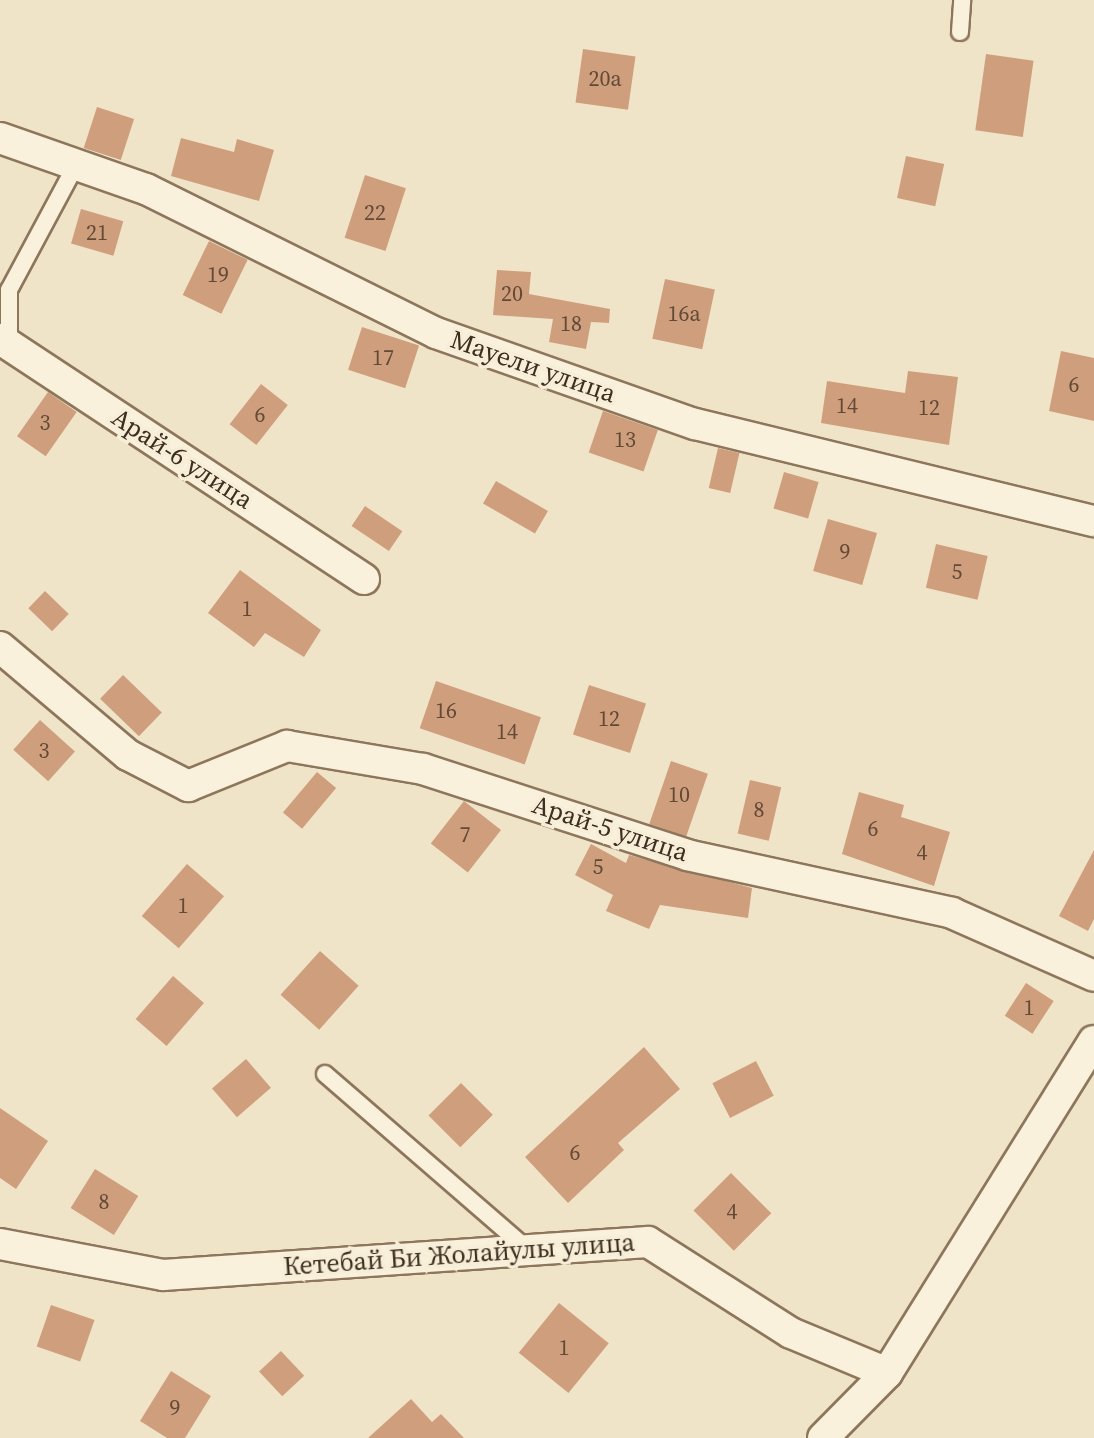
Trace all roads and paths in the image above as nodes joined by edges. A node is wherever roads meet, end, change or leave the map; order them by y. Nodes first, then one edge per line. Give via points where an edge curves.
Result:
1 (962, 0) edge
2 (960, 32) dead end
3 (0, 138) edge
4 (77, 163) junction
5 (4, 342) edge
6 (1094, 521) edge
7 (364, 579) dead end
8 (0, 647) edge
9 (1094, 976) edge
10 (1094, 1041) edge
11 (325, 1074) dead end
12 (0, 1244) edge
13 (526, 1248) junction
14 (887, 1373) junction
15 (823, 1438) edge

1 - 2 lane
3 - 4 street, Мауели улица
4 - 5 lane via 9,290
4 - 6 street, Мауели улица via 146,189 464,343 695,424
5 - 7 street, Арай-6 улица
8 - 9 street, Арай-5 улица via 128,755 188,786 287,746 423,769 687,855 952,913
10 - 14 street
11 - 13 lane
12 - 13 street, Кетебай Би Жолайулы улица via 163,1275
13 - 14 street, Кетебай Би Жолайулы улица via 648,1242 791,1333
14 - 15 street

